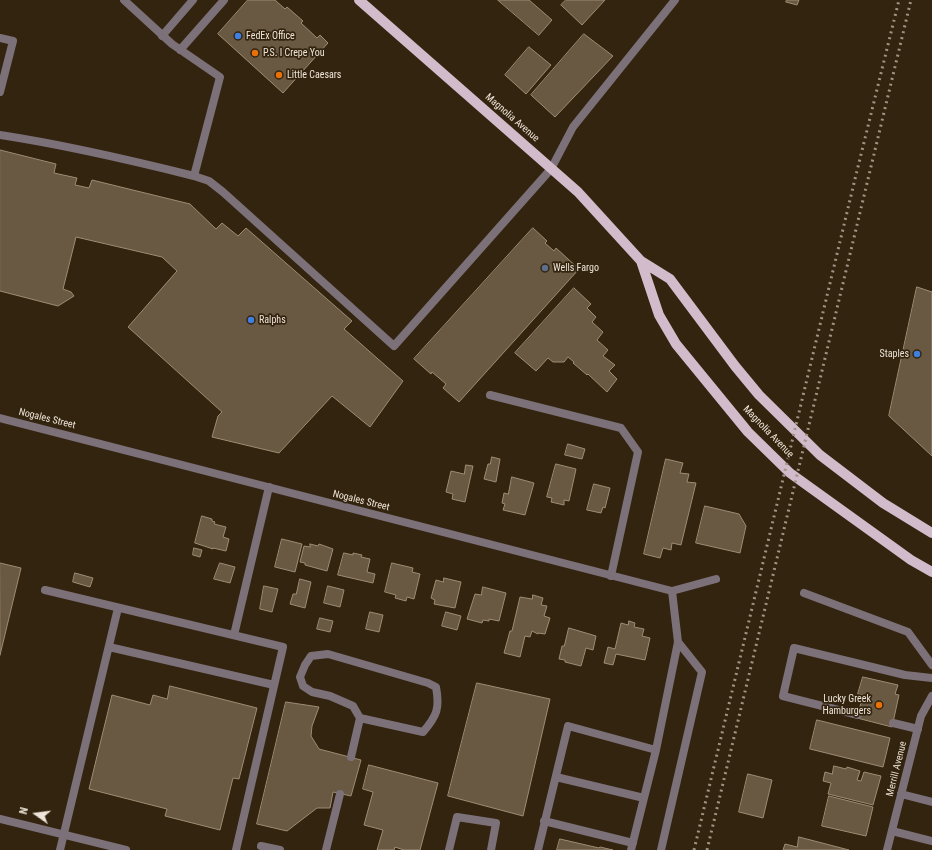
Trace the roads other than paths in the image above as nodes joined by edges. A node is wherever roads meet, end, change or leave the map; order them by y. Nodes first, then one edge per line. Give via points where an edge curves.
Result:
1 (124, 0) edge
2 (193, 0) edge
3 (224, 0) edge
4 (359, 0) edge
5 (675, 0) edge
6 (162, 36) junction
7 (0, 38) edge
8 (180, 50) junction
9 (0, 92) edge
10 (0, 135) edge
11 (552, 169) junction
12 (194, 176) junction
13 (642, 261) junction
14 (490, 395) dead end
15 (0, 418) edge
16 (269, 487) junction
17 (932, 534) edge
18 (932, 572) edge
19 (611, 576) junction
20 (716, 579) dead end
21 (45, 590) dead end
22 (672, 591) junction
23 (804, 593) dead end
24 (118, 608) junction
25 (234, 635) junction
26 (678, 642) junction
27 (109, 647) junction
28 (932, 665) edge
29 (932, 678) edge
30 (274, 685) junction
31 (932, 696) edge
32 (858, 714) dead end
33 (360, 718) junction
34 (893, 723) dead end
35 (918, 729) junction
36 (656, 750) junction
37 (351, 757) dead end
38 (556, 777) junction
39 (340, 794) dead end
40 (901, 794) junction
41 (644, 798) junction
42 (932, 802) edge
43 (0, 819) edge
44 (544, 821) junction
45 (892, 832) junction
46 (64, 835) junction
47 (932, 841) edge
48 (261, 846) dead end
49 (632, 846) edge
50 (60, 850) edge
51 (126, 850) edge
52 (236, 850) edge
53 (280, 850) edge
54 (326, 850) edge
55 (449, 850) edge
56 (491, 850) edge
57 (538, 850) edge
58 (660, 850) edge
59 (888, 850) edge

1 - 6 street
2 - 6 street
3 - 8 street
4 - 11 main road, Magnolia Avenue
5 - 11 street via 573,128
6 - 8 street
7 - 9 street via 13,41
8 - 12 street via 220,77
10 - 12 street via 93,151
11 - 12 street via 394,346 223,192 209,181
11 - 13 main road, Magnolia Avenue via 578,192
13 - 17 main road, Magnolia Avenue via 670,279 735,366 820,455 883,503
13 - 18 main road, Magnolia Avenue via 659,314 676,344 748,432 790,473 911,560
14 - 19 street via 621,428 638,452
15 - 16 street, Nogales Street
16 - 19 street, Nogales Street
16 - 25 street
19 - 22 street, Nogales Street
20 - 22 street, Nogales Street
21 - 24 street
22 - 26 street
23 - 28 street via 908,632
24 - 25 street
24 - 27 street
25 - 30 street via 283,647
26 - 36 street
26 - 58 street via 702,672
27 - 30 street
27 - 46 street
29 - 32 street via 905,675 794,648 783,696
30 - 52 street
31 - 35 street, Merrill Avenue via 921,716
33 - 33 street via 353,706 330,696 312,692 303,686 300,677 311,656 328,654 436,687 439,700 434,720 423,732
33 - 37 street
34 - 35 street
35 - 40 street, Merrill Avenue
36 - 38 street via 568,726
36 - 41 street
38 - 41 street
38 - 44 street
39 - 54 street
40 - 42 street
40 - 45 street, Merrill Avenue
41 - 49 street
43 - 46 street
44 - 49 street
44 - 57 street
45 - 47 street
45 - 59 street, Merrill Avenue
46 - 50 street
46 - 51 street
48 - 53 street
55 - 56 street via 457,817 496,824

